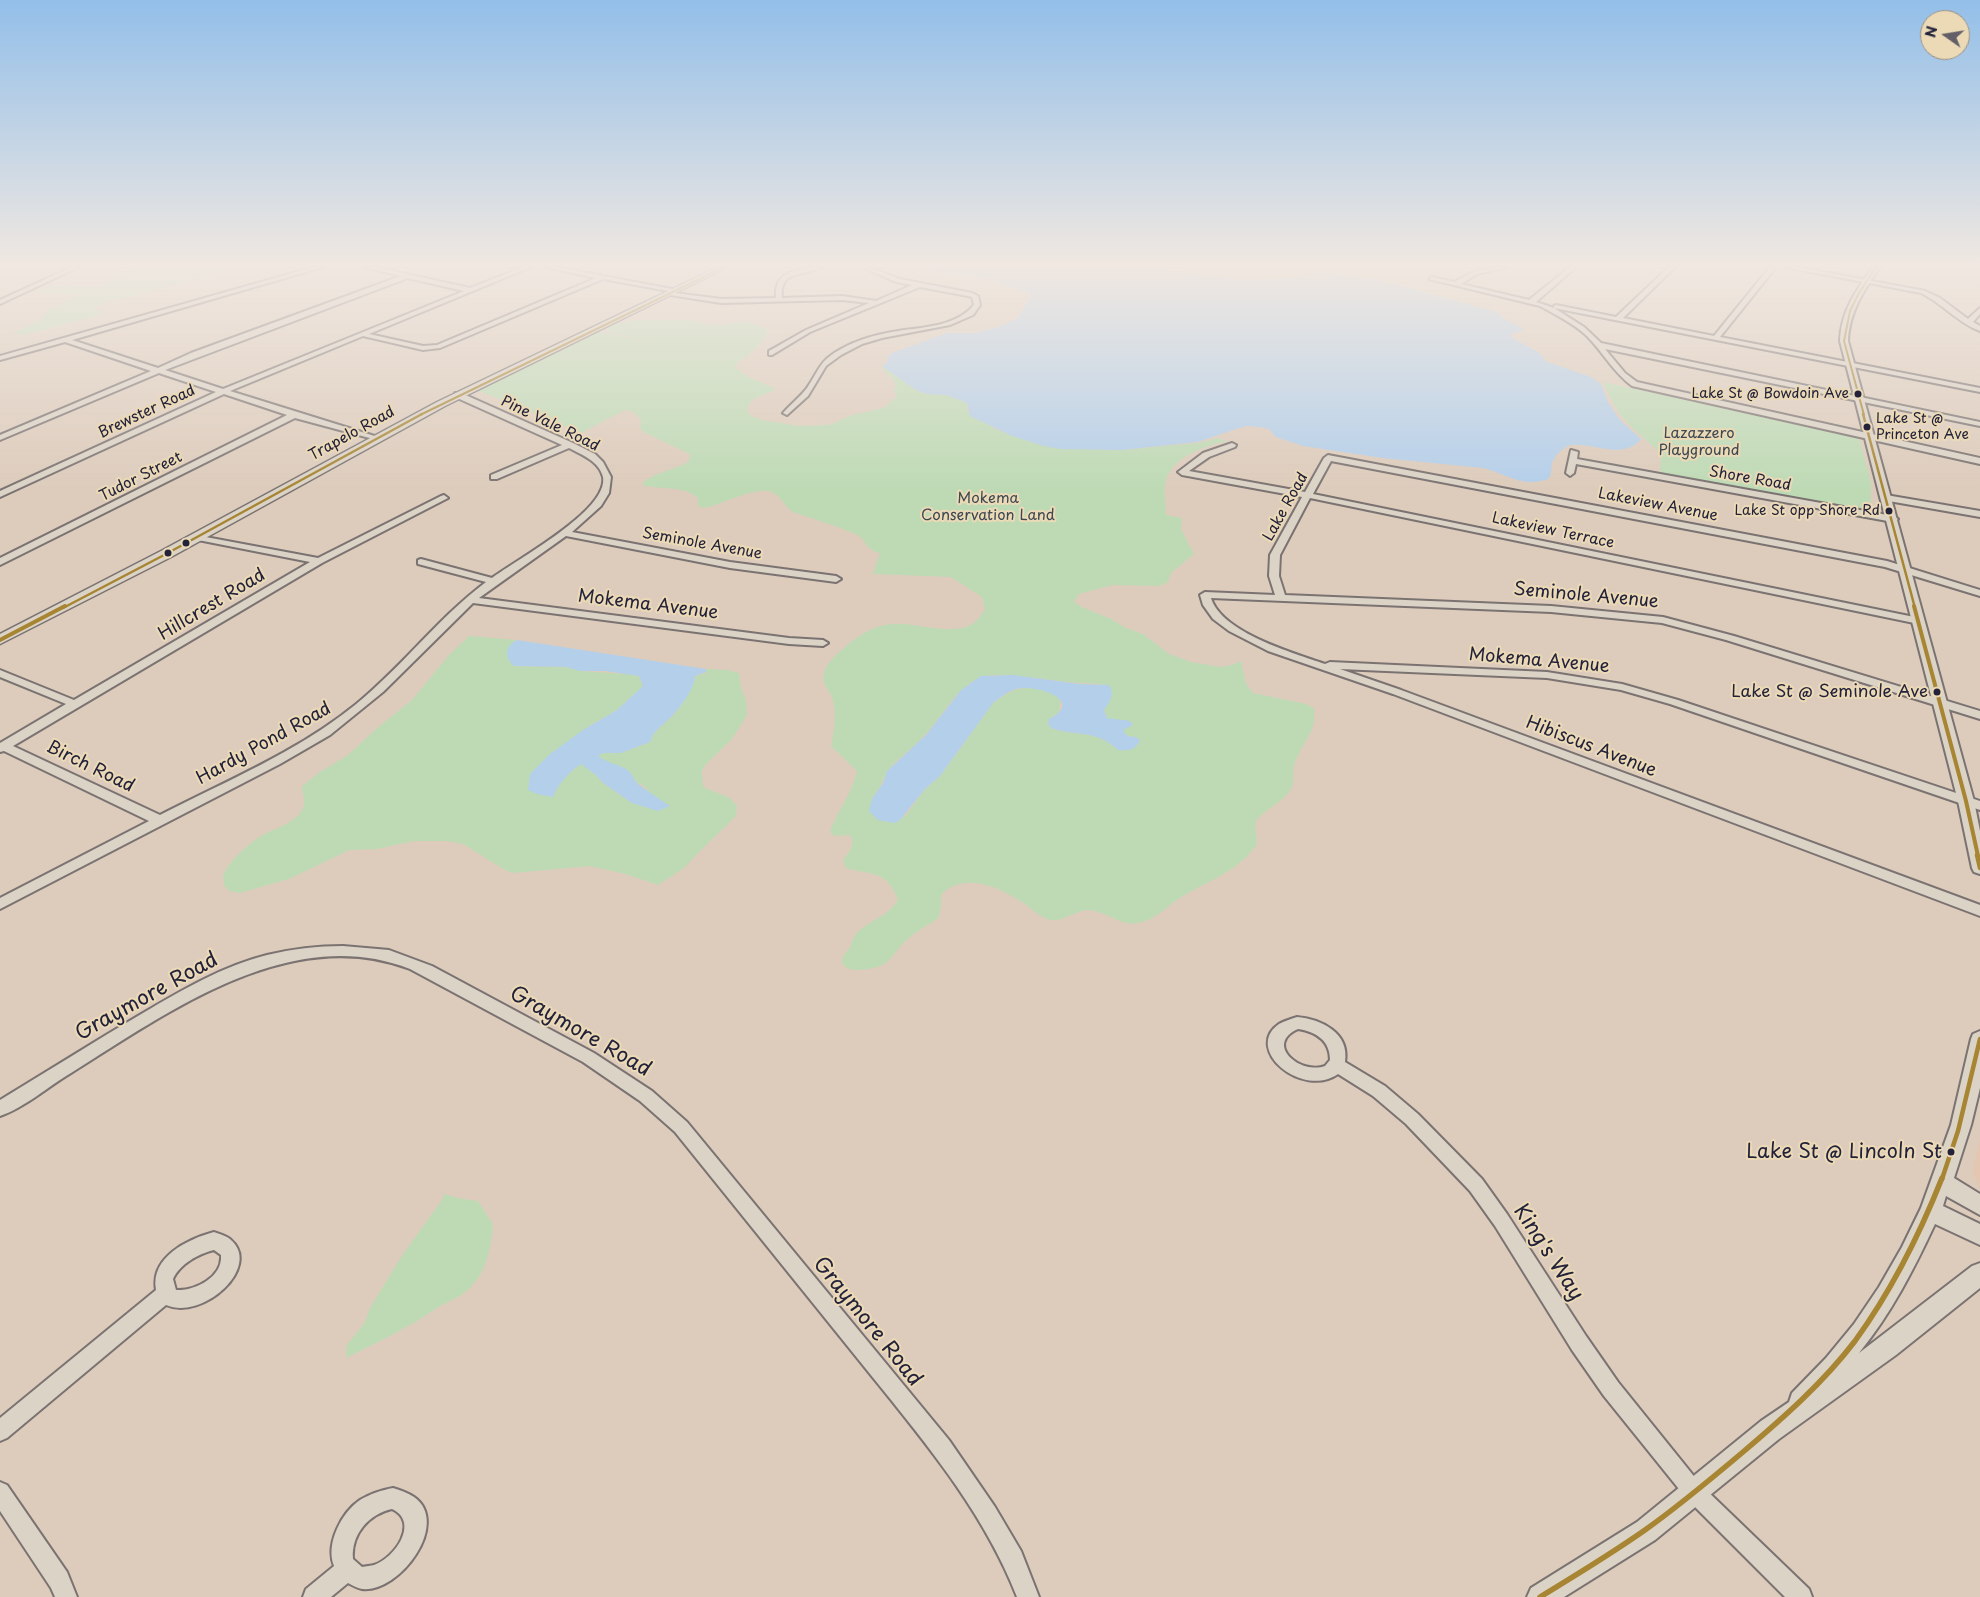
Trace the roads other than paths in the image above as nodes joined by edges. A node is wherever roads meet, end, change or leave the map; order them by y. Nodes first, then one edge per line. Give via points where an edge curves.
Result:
1 (60, 342) edge
2 (71, 342) edge
3 (230, 342) edge
4 (344, 342) edge
5 (395, 342) edge
6 (451, 342) edge
7 (570, 342) edge
8 (791, 342) edge
9 (862, 342) edge
10 (1595, 342) edge
11 (1734, 342) edge
12 (1844, 342) edge
13 (1598, 345) junction
14 (772, 353) dead end
15 (0, 358) edge
16 (1850, 364) junction
17 (161, 370) junction
18 (1980, 390) edge
19 (225, 391) junction
20 (458, 396) junction
21 (1860, 398) junction
22 (787, 413) dead end
23 (294, 415) junction
24 (1980, 424) edge
25 (1870, 436) junction
26 (0, 438) edge
27 (377, 438) junction
28 (570, 445) junction
29 (1232, 445) dead end
30 (1328, 458) joint
31 (1980, 461) edge
32 (1570, 473) dead end
33 (494, 476) dead end
34 (0, 494) edge
35 (605, 494) joint
36 (1308, 496) junction
37 (444, 498) dead end
38 (1886, 498) junction
39 (1980, 514) edge
40 (1892, 519) junction
41 (563, 534) junction
42 (198, 537) junction
43 (319, 561) junction
44 (0, 562) edge
45 (421, 562) dead end
46 (1906, 568) junction
47 (836, 579) dead end
48 (493, 581) junction
49 (1980, 593) edge
50 (1205, 596) joint
51 (1281, 598) junction
52 (470, 600) junction
53 (1918, 621) junction
54 (0, 640) edge
55 (823, 643) dead end
56 (1315, 664) junction
57 (0, 673) edge
58 (1940, 702) junction
59 (75, 704) junction
60 (1980, 715) edge
61 (2, 747) edge
62 (1966, 801) junction
63 (1980, 806) edge
64 (160, 821) junction
65 (1980, 868) edge
66 (0, 904) edge
67 (1980, 911) edge
68 (1980, 1039) edge
69 (1336, 1066) dead end
70 (0, 1109) edge
71 (1942, 1182) junction
72 (1980, 1205) edge
73 (1931, 1211) junction
74 (1980, 1235) edge
75 (1980, 1274) edge
76 (166, 1294) dead end
77 (1770, 1430) junction
78 (0, 1431) edge
79 (0, 1492) edge
80 (1694, 1492) junction
81 (347, 1570) dead end
82 (66, 1597) edge
83 (314, 1597) edge
84 (1028, 1597) edge
85 (1540, 1597) edge
86 (1802, 1597) edge

1 - 15 street
2 - 17 street
3 - 17 street
4 - 19 street, Brewster Road
5 - 6 street via 423,348
7 - 20 main road, Trapelo Road
8 - 14 street
9 - 22 street via 826,362 810,388
10 - 13 street
11 - 16 street
12 - 16 street
13 - 21 street
13 - 25 street via 1635,384
16 - 18 street
16 - 21 street
17 - 19 street
17 - 26 street
19 - 23 street
19 - 34 street, Brewster Road
20 - 27 main road, Trapelo Road
20 - 28 street, Pine Vale Road
21 - 24 street
21 - 25 street
23 - 27 street
23 - 44 street, Tudor Street
25 - 31 street
25 - 38 street
27 - 42 main road, Trapelo Road
28 - 33 street
28 - 35 street, Pine Vale Road via 592,456 604,468 608,479
29 - 36 street, Lakeview Terrace via 1206,454 1182,472
30 - 36 street, Lake Road
30 - 46 street, Lakeview Avenue
32 - 40 street, Shore Road via 1573,456
35 - 41 street, Hardy Pond Road via 589,513
36 - 51 street, Lake Road via 1275,556 1274,576
36 - 53 street, Lakeview Terrace
37 - 43 street, Hillcrest Road
38 - 39 street
38 - 40 street
40 - 46 street
41 - 47 street, Seminole Avenue via 738,566
41 - 48 street, Hardy Pond Road
42 - 43 street
42 - 54 main road, Trapelo Road
43 - 59 street, Hillcrest Road
45 - 48 street
46 - 49 street, Lakeview Avenue
46 - 53 street
48 - 52 street, Hardy Pond Road
50 - 51 street, Seminole Avenue
50 - 56 street, Hibiscus Avenue via 1217,617 1233,629 1272,649
51 - 58 street, Seminole Avenue via 1551,609 1656,619 1730,638
52 - 55 street, Mokema Avenue
52 - 64 street, Hardy Pond Road via 363,704 331,729
53 - 58 street
56 - 62 street, Mokema Avenue via 1547,675 1622,687
56 - 67 street, Hibiscus Avenue via 1406,695
57 - 59 street
58 - 60 street, Seminole Avenue
58 - 62 street
59 - 61 street, Hillcrest Road
61 - 64 street, Birch Road
62 - 63 street, Mokema Avenue
62 - 65 street
64 - 66 street, Hardy Pond Road
68 - 71 street via 1959,1131
69 - 80 street, King's Way via 1379,1091 1412,1119 1476,1184 1611,1390
70 - 84 street, Graymore Road via 182,998 265,962 295,955 342,952 374,954 410,962 612,1072 648,1097 681,1127 942,1447 988,1514 1013,1558
71 - 72 street
71 - 73 street
73 - 74 street
73 - 77 street via 1883,1301 1835,1365
75 - 77 street via 1888,1347
76 - 78 street
77 - 80 street
79 - 82 street via 59,1580
80 - 85 street via 1646,1531
80 - 86 street, King's Way
81 - 83 street

